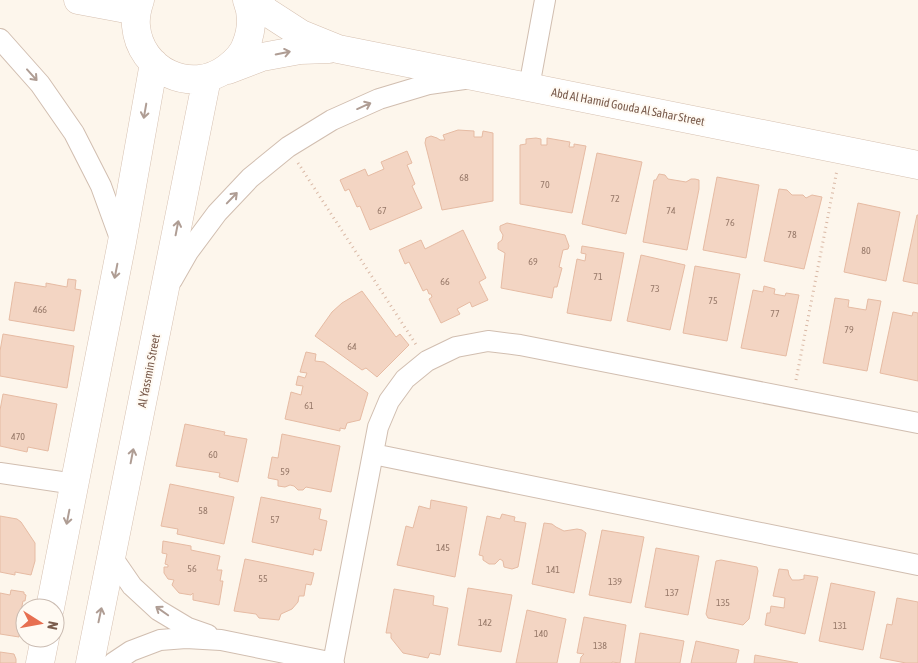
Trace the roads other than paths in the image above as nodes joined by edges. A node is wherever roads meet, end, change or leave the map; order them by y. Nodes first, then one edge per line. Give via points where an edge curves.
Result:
1 (78, 0) edge
2 (248, 0) edge
3 (254, 0) edge
4 (546, 0) edge
5 (138, 6) edge
6 (0, 39) edge
7 (338, 49) junction
8 (154, 63) junction
9 (214, 76) junction
10 (476, 77) junction
11 (529, 87) junction
12 (918, 165) edge
13 (122, 242) junction
14 (164, 295) junction
15 (918, 423) edge
16 (373, 454) junction
17 (0, 473) edge
18 (74, 484) junction
19 (112, 557) junction
20 (918, 565) edge
21 (52, 598) edge
22 (221, 640) junction
23 (42, 648) edge
24 (40, 663) edge
25 (90, 663) edge
26 (114, 663) edge
27 (334, 663) edge

1 - 5 street
2 - 9 street via 252,18 244,50 234,63
3 - 7 street, Abd Al Hamid Gouda Al Sahar Street via 301,34
4 - 11 street
5 - 8 street via 136,26 139,40
6 -> 13 street via 40,84 74,133 101,186
9 -> 7 street, Abd Al Hamid Gouda Al Sahar Street via 262,57 300,50
7 - 10 street, Abd Al Hamid Gouda Al Sahar Street
8 - 9 street, Abd Al Hamid Gouda Al Sahar Street via 179,78 193,80
8 -> 13 street
14 -> 9 street, Al Yassmin Street
10 - 11 street, Abd Al Hamid Gouda Al Sahar Street
14 -> 10 street via 188,252 217,213 250,178 288,148 332,120 379,99 429,84
11 - 12 street, Abd Al Hamid Gouda Al Sahar Street
13 -> 18 street
19 -> 14 street, Al Yassmin Street
15 - 16 street via 488,341 456,347 427,361 405,379 389,401 378,427
16 - 20 street
16 - 27 street
17 - 18 street
18 -> 21 street
22 -> 19 street via 188,628 158,610 132,586
25 -> 19 street, Al Yassmin Street
22 - 26 street via 160,640 130,651
22 - 27 street
23 - 24 street

